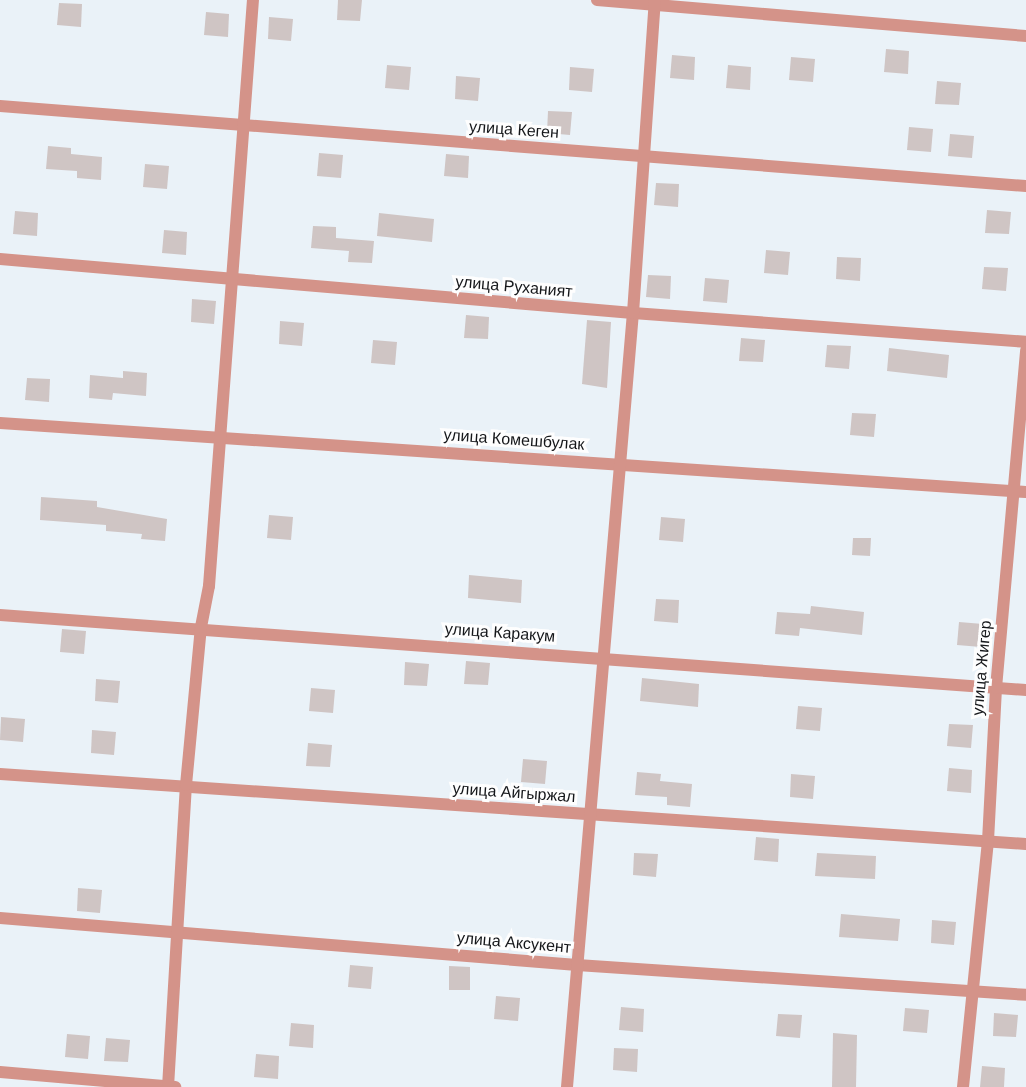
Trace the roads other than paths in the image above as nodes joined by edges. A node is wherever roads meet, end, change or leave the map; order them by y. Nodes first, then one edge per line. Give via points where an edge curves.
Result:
1 (253, 0) edge
2 (597, 0) edge
3 (655, 2) edge
4 (1026, 36) edge
5 (0, 106) edge
6 (245, 126) junction
7 (645, 156) junction
8 (1026, 186) edge
9 (0, 259) edge
10 (235, 280) junction
11 (633, 313) junction
12 (1026, 342) edge
13 (1026, 350) edge
14 (0, 423) edge
15 (219, 437) junction
16 (619, 463) junction
17 (1020, 492) edge
18 (0, 615) edge
19 (201, 627) junction
20 (601, 657) junction
21 (996, 688) junction
22 (1026, 690) edge
23 (0, 774) edge
24 (186, 785) junction
25 (589, 816) junction
26 (988, 841) junction
27 (1026, 844) edge
28 (0, 918) edge
29 (177, 931) junction
30 (577, 965) junction
31 (974, 990) junction
32 (1026, 995) edge
33 (0, 1072) edge
34 (168, 1087) edge
35 (175, 1087) edge
36 (567, 1087) edge
37 (963, 1087) edge

1 - 6 street
2 - 3 street
3 - 4 street
3 - 7 street
5 - 6 street, улица Кеген
6 - 7 street, улица Кеген
6 - 10 street
7 - 8 street, улица Кеген
7 - 11 street
9 - 10 street, улица Руханият
10 - 11 street, улица Руханият
10 - 15 street
11 - 12 street, улица Руханият
11 - 16 street
13 - 17 street, улица Жигер
14 - 15 street, улица Комешбулак
15 - 16 street, улица Комешбулак
15 - 19 street via 209,586
16 - 17 street, улица Комешбулак
16 - 20 street
17 - 21 street, улица Жигер
18 - 19 street, улица Каракум
19 - 20 street, улица Каракум
19 - 24 street
20 - 21 street, улица Каракум
20 - 25 street
21 - 22 street, улица Каракум
21 - 26 street, улица Жигер
23 - 24 street, улица Айгыржал
24 - 25 street, улица Айгыржал
24 - 29 street
25 - 26 street, улица Айгыржал
25 - 30 street
26 - 27 street, улица Айгыржал
26 - 31 street, улица Жигер
28 - 29 street, улица Аксукент
29 - 30 street, улица Аксукент
29 - 34 street
30 - 31 street, улица Аксукент
30 - 36 street
31 - 32 street, улица Аксукент
31 - 37 street, улица Жигер
33 - 34 street
34 - 35 street

